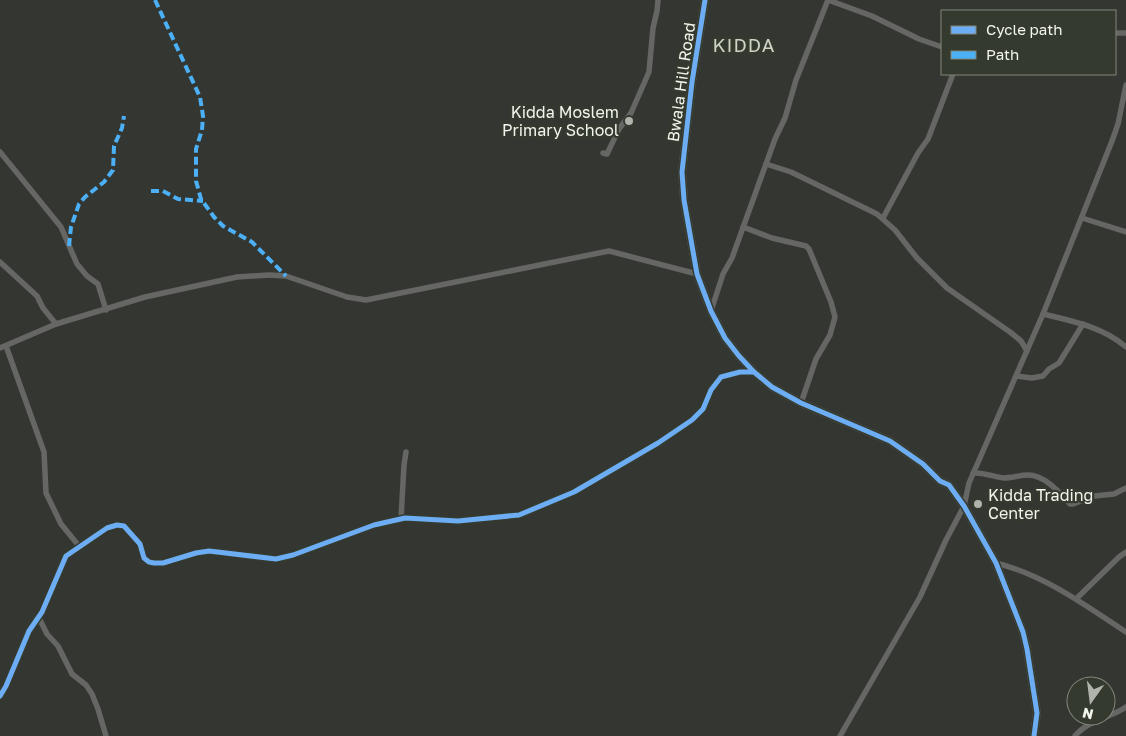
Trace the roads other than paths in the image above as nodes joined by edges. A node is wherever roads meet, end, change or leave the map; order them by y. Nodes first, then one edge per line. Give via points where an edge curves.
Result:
1 (658, 0) edge
2 (705, 0) edge
3 (828, 0) edge
4 (941, 47) edge
5 (953, 75) edge
6 (1126, 85) edge
7 (0, 152) edge
8 (603, 153) dead end
9 (766, 164) junction
10 (883, 218) junction
11 (1082, 218) junction
12 (743, 227) junction
13 (1126, 232) edge
14 (0, 262) edge
15 (697, 274) junction
16 (106, 310) junction
17 (711, 311) junction
18 (1043, 314) junction
19 (56, 324) junction
20 (1083, 324) junction
21 (3, 347) edge
22 (1126, 347) edge
23 (1027, 351) junction
24 (754, 372) junction
25 (1016, 376) junction
26 (801, 403) junction
27 (406, 452) dead end
28 (973, 473) junction
29 (1126, 488) edge
30 (964, 506) junction
31 (401, 519) junction
32 (79, 546) junction
33 (1126, 552) edge
34 (996, 563) junction
35 (1076, 599) junction
36 (39, 618) junction
37 (1126, 632) edge
38 (0, 696) edge
39 (1126, 707) edge
40 (106, 736) edge
41 (840, 736) edge
42 (1034, 736) edge
43 (1075, 736) edge

1 - 8 street via 649,72 631,113 607,154
2 - 15 street, Bwala Hill Road via 682,172
3 - 4 street
3 - 9 street
5 - 10 street via 928,139
6 - 11 street via 1118,124
7 - 16 street via 61,227 77,264 98,284
9 - 10 street via 792,172
9 - 12 street
10 - 23 street via 947,288 1010,332
11 - 13 street
11 - 18 street
12 - 17 street
12 - 26 street via 806,246 831,302 835,317 833,327 816,359
14 - 19 street via 37,296
15 - 16 street via 609,251 366,300 347,297 286,276 248,276 145,297
15 - 17 street, Bwala Hill Road
16 - 19 street
17 - 24 street, Bwala Hill Road via 725,338
18 - 20 street
18 - 23 street
19 - 21 street
20 - 22 street via 1110,335
20 - 25 street via 1059,363 1043,376
21 - 32 street via 44,452 46,493 61,524
23 - 25 street
24 - 26 street, Bwala Hill Road via 772,387
24 - 31 street via 721,377 711,390 704,408 685,425 574,492 524,513 458,521
25 - 28 street
26 - 30 street, Bwala Hill Road via 902,448 949,485
27 - 31 street
28 - 29 street via 1007,478 1030,475 1045,481 1070,504
28 - 30 street
30 - 34 street, Bwala Hill Road
30 - 41 street via 906,624
31 - 32 street via 374,525 276,559 209,551 163,564 149,562 132,534 124,526 117,525
32 - 36 street via 66,556
33 - 35 street
34 - 35 street via 1035,576
34 - 42 street, Bwala Hill Road via 1027,649 1037,713
35 - 37 street
36 - 38 street via 29,631
36 - 40 street via 72,674 92,694
39 - 43 street via 1117,714 1093,722

